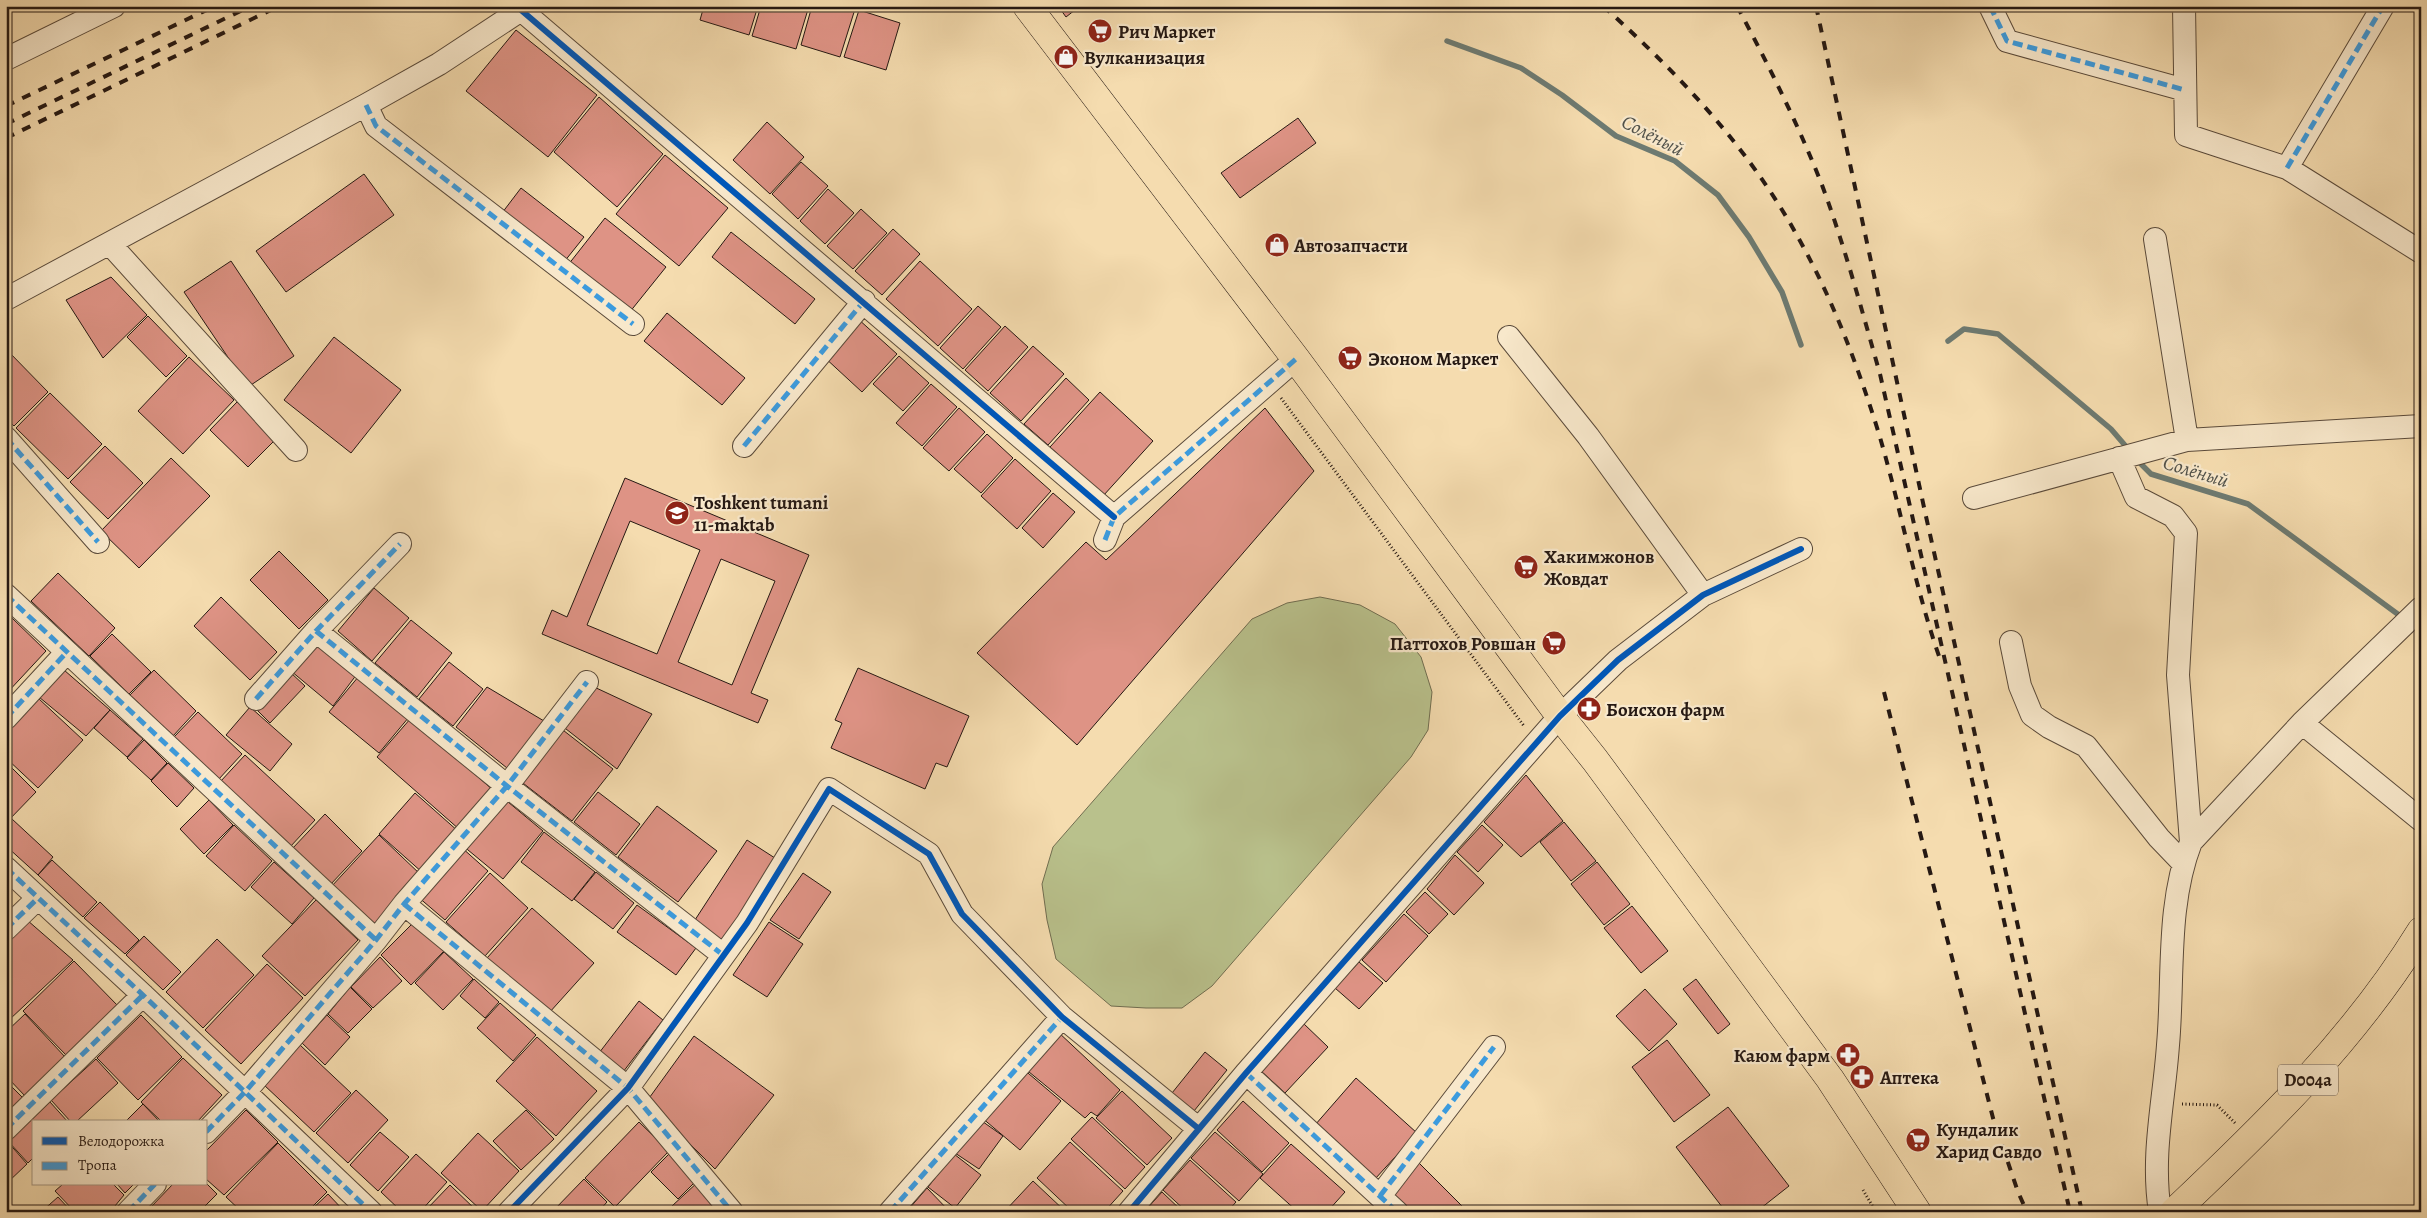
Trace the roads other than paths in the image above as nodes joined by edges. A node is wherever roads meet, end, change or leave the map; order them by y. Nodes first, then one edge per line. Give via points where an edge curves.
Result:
1 (114, 6) edge
2 (1027, 6) edge
3 (1990, 6) edge
4 (2184, 6) edge
5 (2383, 6) edge
6 (524, 8) edge
7 (6, 59) edge
8 (2185, 90) junction
9 (366, 105) junction
10 (2287, 168) junction
11 (2155, 239) dead end
12 (110, 244) junction
13 (2421, 252) edge
14 (6, 299) edge
15 (864, 301) junction
16 (633, 324) dead end
17 (1509, 337) dead end
18 (1296, 359) junction
19 (2421, 426) edge
20 (6, 438) edge
21 (2178, 442) junction
22 (744, 446) dead end
23 (296, 450) dead end
24 (2123, 457) junction
25 (1974, 498) dead end
26 (1114, 517) junction
27 (1105, 540) dead end
28 (98, 542) dead end
29 (400, 544) dead end
30 (1801, 548) dead end
31 (6, 595) edge
32 (1703, 595) junction
33 (2421, 608) edge
34 (316, 631) junction
35 (2011, 642) dead end
36 (66, 653) junction
37 (587, 682) dead end
38 (256, 699) dead end
39 (1560, 716) junction
40 (6, 718) edge
41 (2302, 723) junction
42 (507, 786) junction
43 (2421, 820) edge
44 (2191, 842) junction
45 (2183, 863) junction
46 (6, 868) edge
47 (38, 898) junction
48 (404, 904) junction
49 (6, 928) edge
50 (2421, 930) edge
51 (376, 940) junction
52 (723, 954) junction
53 (2421, 959) edge
54 (144, 995) junction
55 (1062, 1016) junction
56 (1494, 1047) dead end
57 (1246, 1073) junction
58 (628, 1088) junction
59 (245, 1092) junction
60 (6, 1129) edge
61 (1199, 1129) junction
62 (208, 1130) edge
63 (153, 1186) edge
64 (1380, 1196) junction
65 (128, 1212) edge
66 (371, 1212) edge
67 (509, 1212) edge
68 (732, 1212) edge
69 (890, 1212) edge
70 (1129, 1212) edge
71 (1397, 1212) edge
72 (1917, 1212) edge
73 (2160, 1212) edge
74 (2174, 1212) edge
75 (2199, 1212) edge

1 - 7 street
2 - 18 main road
3 - 8 street via 2007,41
4 - 8 street
5 - 10 street
6 - 9 street via 439,64
6 - 15 street
8 - 10 street via 2186,135
9 - 12 street
9 - 16 street via 376,126
10 - 13 street
11 - 21 street
12 - 14 street
12 - 23 street
15 - 22 street
15 - 26 street
17 - 32 street via 1588,436
18 - 26 street
18 - 39 main road
19 - 21 street
20 - 28 street
21 - 24 street
24 - 25 street
24 - 44 street via 2136,497 2173,516 2186,533 2178,675
26 - 27 street
29 - 34 street
30 - 32 street
31 - 36 street
32 - 39 street via 1618,660
33 - 41 street
34 - 38 street
34 - 42 street
35 - 45 street via 2020,686 2032,715 2086,746 2159,838
36 - 40 street
36 - 51 street
37 - 42 street
39 - 57 street
39 - 72 main road via 1830,1079
41 - 43 street
41 - 44 street
42 - 48 street
42 - 52 street
44 - 45 street
45 - 73 street via 2177,894 2168,1046 2155,1184
46 - 47 street
47 - 49 street
47 - 54 street
48 - 51 street
48 - 58 street
50 - 74 main road, D004a via 2385,984 2318,1069 2260,1131
51 - 59 street
52 - 55 street via 747,923 829,789 930,854 962,914
52 - 58 street
53 - 75 main road, D004a via 2332,1082 2267,1150
54 - 59 street
54 - 60 street
55 - 61 street
55 - 69 street
56 - 64 street
57 - 61 street
57 - 64 street
58 - 67 street
58 - 68 street
59 - 62 street
59 - 66 street
61 - 70 street
63 - 65 street
64 - 71 street

